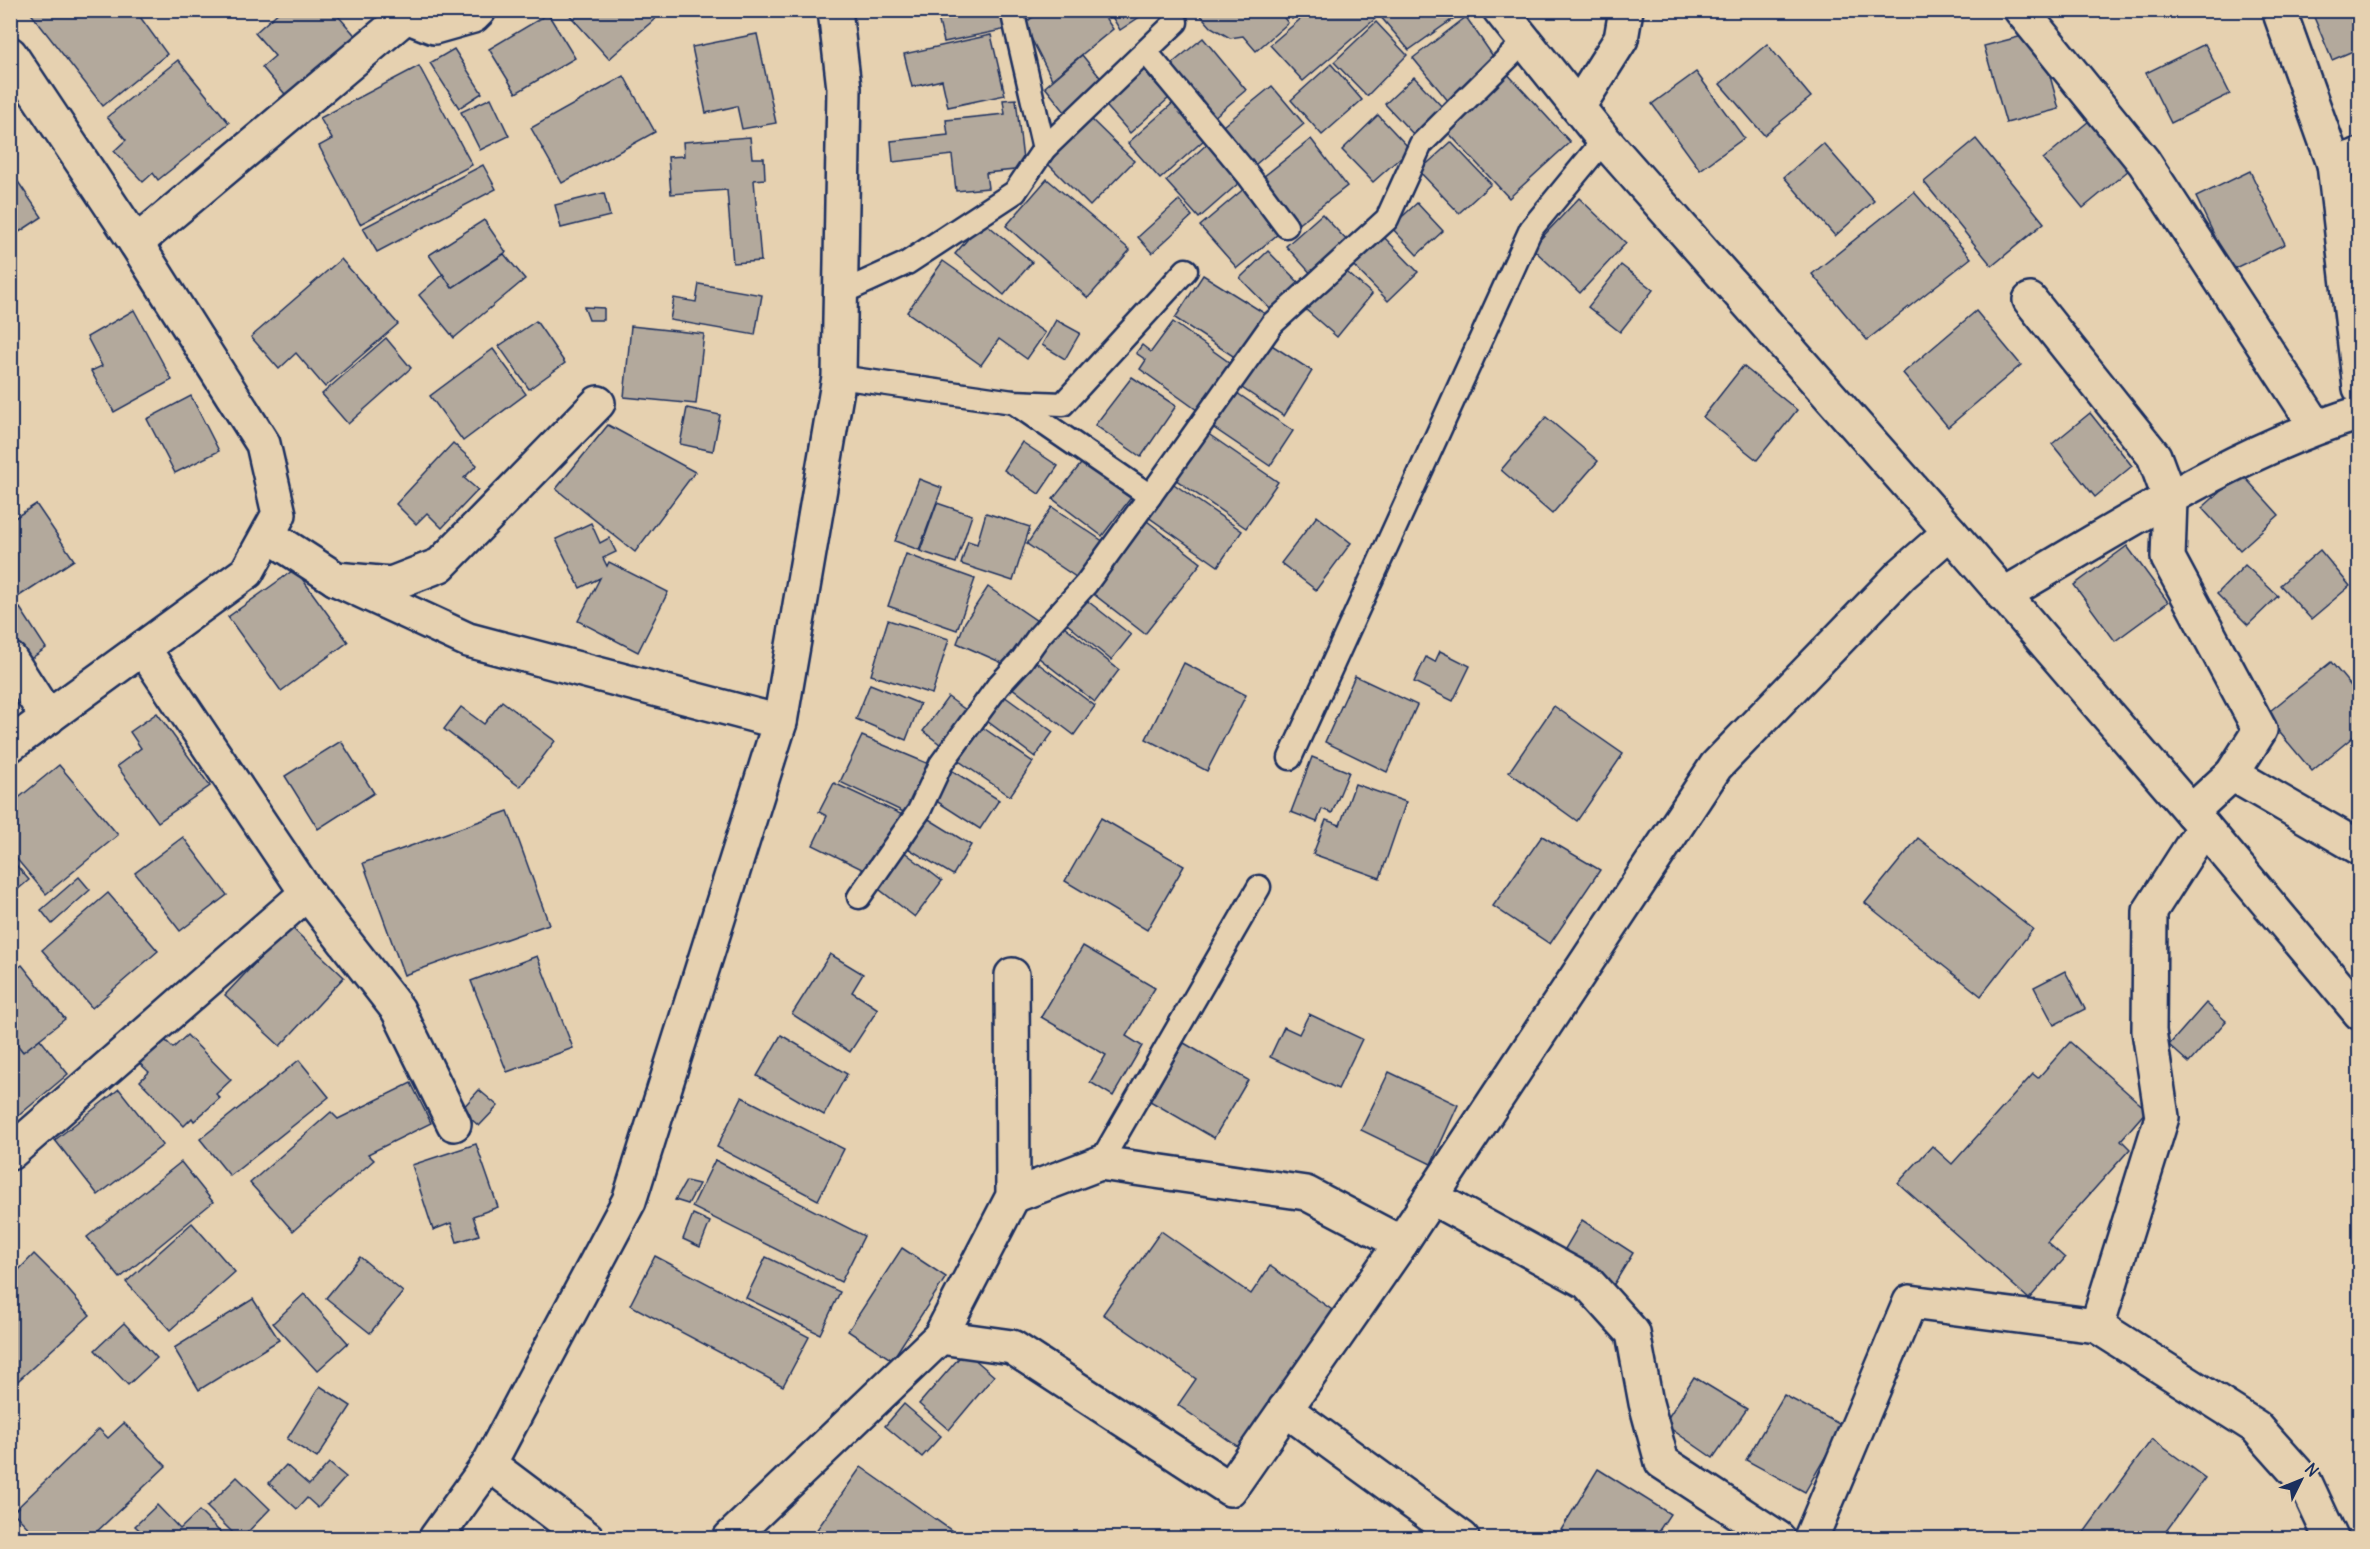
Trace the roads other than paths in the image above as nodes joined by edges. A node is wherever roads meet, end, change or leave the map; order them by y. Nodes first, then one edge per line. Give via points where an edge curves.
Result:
1 (479, 10) edge
2 (835, 10) edge
3 (1500, 10) edge
4 (1626, 10) edge
5 (2021, 10) edge
6 (2283, 10) edge
7 (405, 13) edge
8 (1014, 19) dead end
9 (1176, 22) dead end
10 (1525, 41) junction
11 (1146, 52) junction
12 (10, 54) edge
13 (1578, 107) junction
14 (1604, 140) junction
15 (1044, 149) junction
16 (2347, 160) edge
17 (1286, 226) dead end
18 (136, 243) junction
19 (1186, 270) dead end
20 (840, 293) junction
21 (2030, 300) dead end
22 (839, 377) junction
23 (2360, 388) edge
24 (1013, 402) junction
25 (598, 403) dead end
26 (2360, 413) edge
27 (2316, 426) junction
28 (1150, 496) junction
29 (2170, 499) junction
30 (1950, 532) junction
31 (268, 535) junction
32 (336, 579) junction
33 (2004, 595) junction
34 (143, 648) junction
35 (10, 659) edge
36 (48, 718) junction
37 (780, 722) junction
38 (10, 745) edge
39 (1290, 758) dead end
40 (2232, 774) junction
41 (2197, 820) junction
42 (2360, 848) edge
43 (1259, 887) dead end
44 (307, 893) junction
45 (859, 897) dead end
46 (1012, 975) dead end
47 (2360, 1013) edge
48 (454, 1124) dead end
49 (10, 1153) edge
50 (1100, 1162) junction
51 (1013, 1196) junction
52 (1431, 1197) junction
53 (1401, 1243) junction
54 (2097, 1326) junction
55 (940, 1337) junction
56 (1285, 1409) junction
57 (489, 1464) junction
58 (436, 1539) edge
59 (587, 1539) edge
60 (730, 1539) edge
61 (1462, 1539) edge
62 (1778, 1539) edge
63 (1811, 1539) edge
64 (2331, 1539) edge

1 - 7 street via 473,16 434,27
2 - 20 street via 844,88
3 - 10 street
4 - 13 street via 1621,39
5 - 27 street via 2144,162
6 - 16 street via 2281,16
7 - 18 street
8 - 15 lane
9 - 11 lane
10 - 13 street
10 - 28 lane via 1421,144 1388,219 1273,323
11 - 15 lane
11 - 17 lane
12 - 18 street
13 - 14 street
14 - 30 street
14 - 39 lane via 1531,229
15 - 20 lane via 1015,192 907,263
16 - 23 street
18 - 31 street via 263,444 279,514
19 - 24 lane via 1063,404
20 - 22 street
21 - 29 street via 2154,456
22 - 24 lane
22 - 37 street
24 - 28 lane
25 - 32 street via 440,565 391,584
26 - 27 street
27 - 29 street
28 - 45 lane via 1086,584 1039,636 941,764 919,811
29 - 33 street
29 - 40 street via 2168,558 2260,730
30 - 33 street
30 - 52 street via 1902,574 1716,766
31 - 32 street
31 - 34 street via 247,572
32 - 37 street via 468,640
33 - 41 street
34 - 36 street
34 - 44 street
35 - 36 street
36 - 38 street
37 - 57 street via 629,1202
40 - 41 street
40 - 42 street
41 - 47 street
41 - 54 street via 2150,911 2149,1031 2162,1117
43 - 50 lane
44 - 48 street via 398,1010
44 - 49 street
46 - 51 street
50 - 51 street
50 - 53 street via 1306,1193
51 - 55 street
52 - 53 street
52 - 62 street via 1587,1282 1633,1333 1662,1462
53 - 56 street
54 - 63 street via 1910,1302
54 - 64 street via 2256,1427 2305,1482
55 - 56 street via 1012,1347 1230,1489
55 - 60 street
56 - 61 street
57 - 58 street
57 - 59 street

